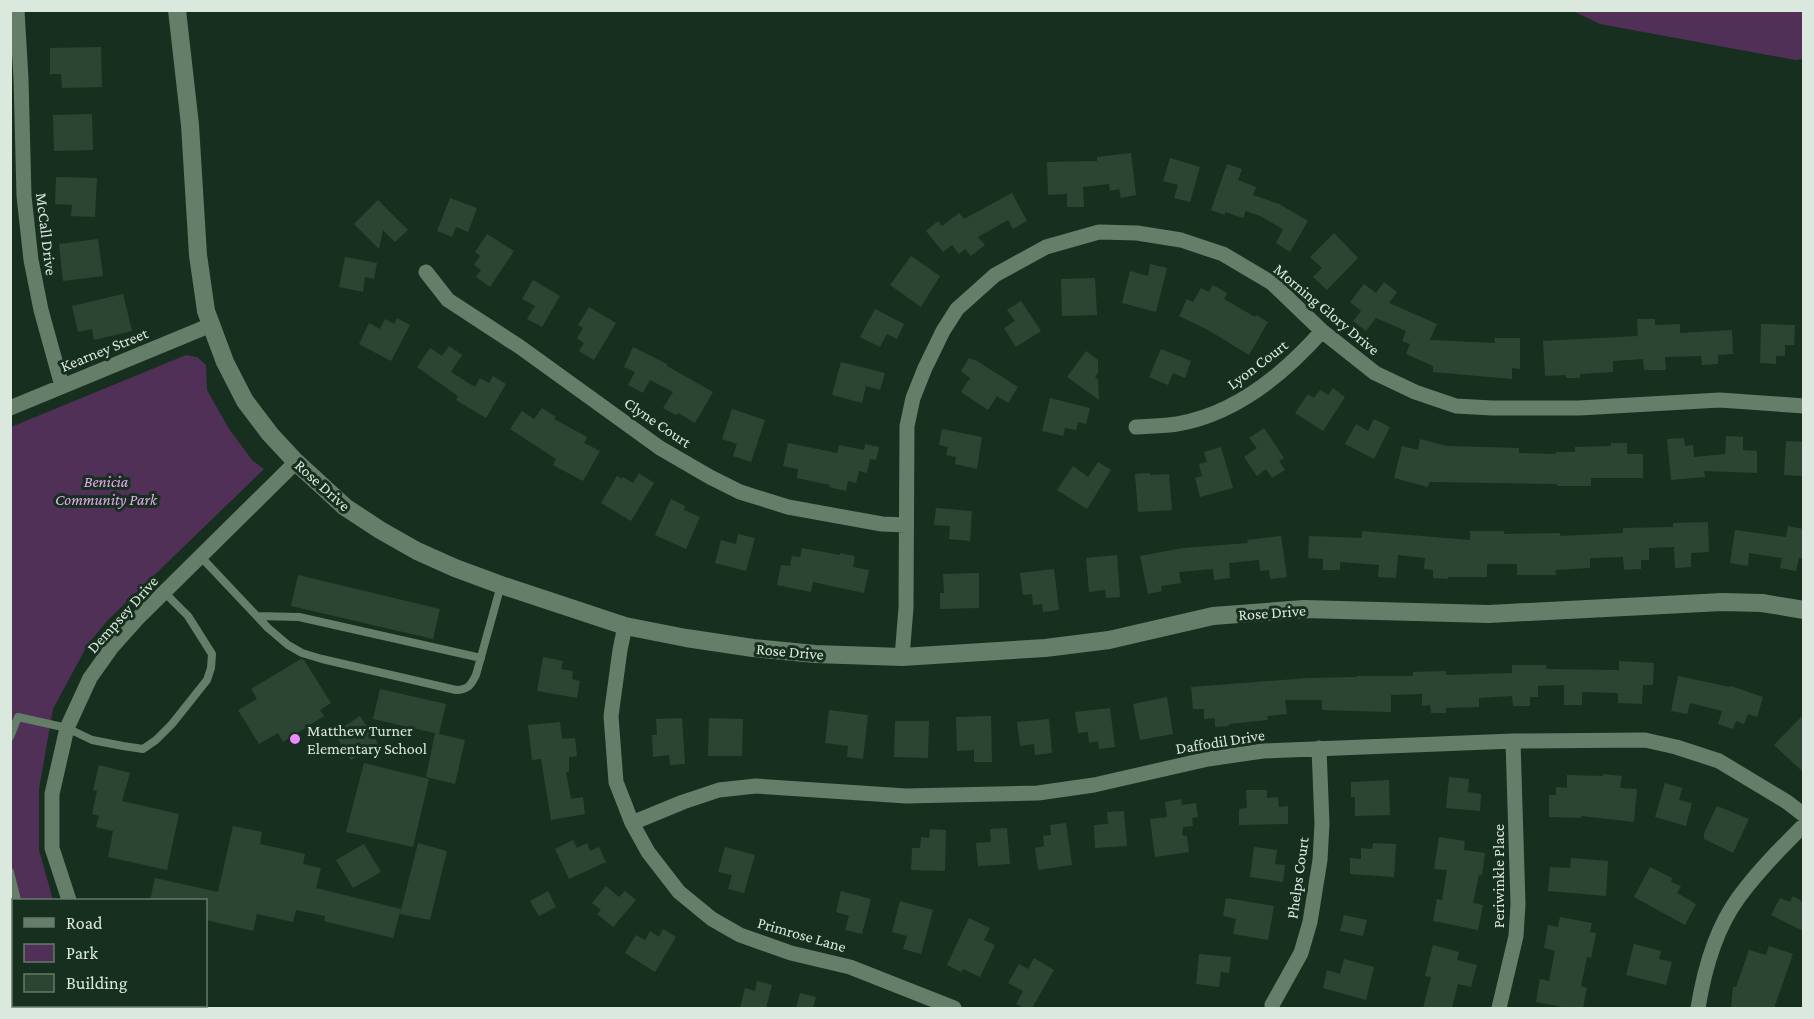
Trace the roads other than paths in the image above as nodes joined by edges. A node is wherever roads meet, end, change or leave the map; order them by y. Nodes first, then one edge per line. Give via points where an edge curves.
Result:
1 (16, 10) edge
2 (177, 10) edge
3 (426, 272) dead end
4 (211, 325) junction
5 (1322, 331) junction
6 (62, 386) junction
7 (1803, 406) edge
8 (10, 408) edge
9 (1136, 427) dead end
10 (296, 462) junction
11 (906, 525) junction
12 (200, 556) junction
13 (501, 585) junction
14 (164, 592) junction
15 (1803, 610) edge
16 (257, 616) junction
17 (626, 626) junction
18 (902, 657) junction
19 (481, 658) junction
20 (67, 728) junction
21 (10, 737) edge
22 (1513, 741) junction
23 (1319, 748) junction
24 (1803, 815) edge
25 (632, 823) junction
26 (1803, 825) edge
27 (10, 872) edge
28 (17, 899) edge
29 (69, 899) edge
30 (1272, 1005) dead end
31 (954, 1008) edge
32 (1499, 1008) edge
33 (1698, 1008) edge

1 - 6 street, McCall Drive via 24,196 31,260
2 - 4 main road, Rose Drive via 190,125 198,255
3 - 11 street, Clyne Court via 448,300 660,448 710,477 740,492 788,507
4 - 6 street, Kearney Street
4 - 10 main road, Rose Drive via 245,401
5 - 7 street, Morning Glory Drive via 1376,373 1456,406 1579,408 1720,400
5 - 9 street, Lyon Court via 1299,357 1244,399 1211,415 1177,424
5 - 11 street, Morning Glory Drive via 1272,283 1223,254 1181,240 1099,232 1046,247 995,275 957,309 943,331 925,368 909,417
6 - 8 street, Kearney Street
10 - 12 street, Dempsey Drive
10 - 13 main road, Rose Drive via 345,507 380,531 427,556
11 - 18 street, Morning Glory Drive
12 - 14 street, Dempsey Drive
12 - 16 lane
13 - 17 main road, Rose Drive
13 - 19 lane
14 - 20 street, Dempsey Drive via 112,647 90,678
14 - 20 lane via 188,616 212,654 209,674 196,695 172,724 143,749 92,740
15 - 18 main road, Rose Drive via 1722,602 1489,614 1304,609 1213,616 1108,640
16 - 19 lane via 299,617
16 - 19 lane via 288,645 302,652 456,690 465,690 472,684
17 - 18 main road, Rose Drive via 753,648
17 - 25 street, Primrose Lane via 611,716 616,782
20 - 21 lane via 18,717
20 - 29 street, Dempsey Drive via 52,794 52,848
22 - 23 street, Daffodil Drive
22 - 24 street, Daffodil Drive via 1645,740 1676,747 1719,761
22 - 32 street, Periwinkle Place via 1518,904 1516,936
23 - 25 street, Daffodil Drive via 1208,759 1038,793 906,796 756,786 719,790
23 - 30 street, Phelps Court via 1322,824 1310,922 1301,953
25 - 31 street, Primrose Lane via 648,852 679,892 712,919 740,935 791,953 850,967
26 - 33 street via 1738,898 1720,930
27 - 28 lane

